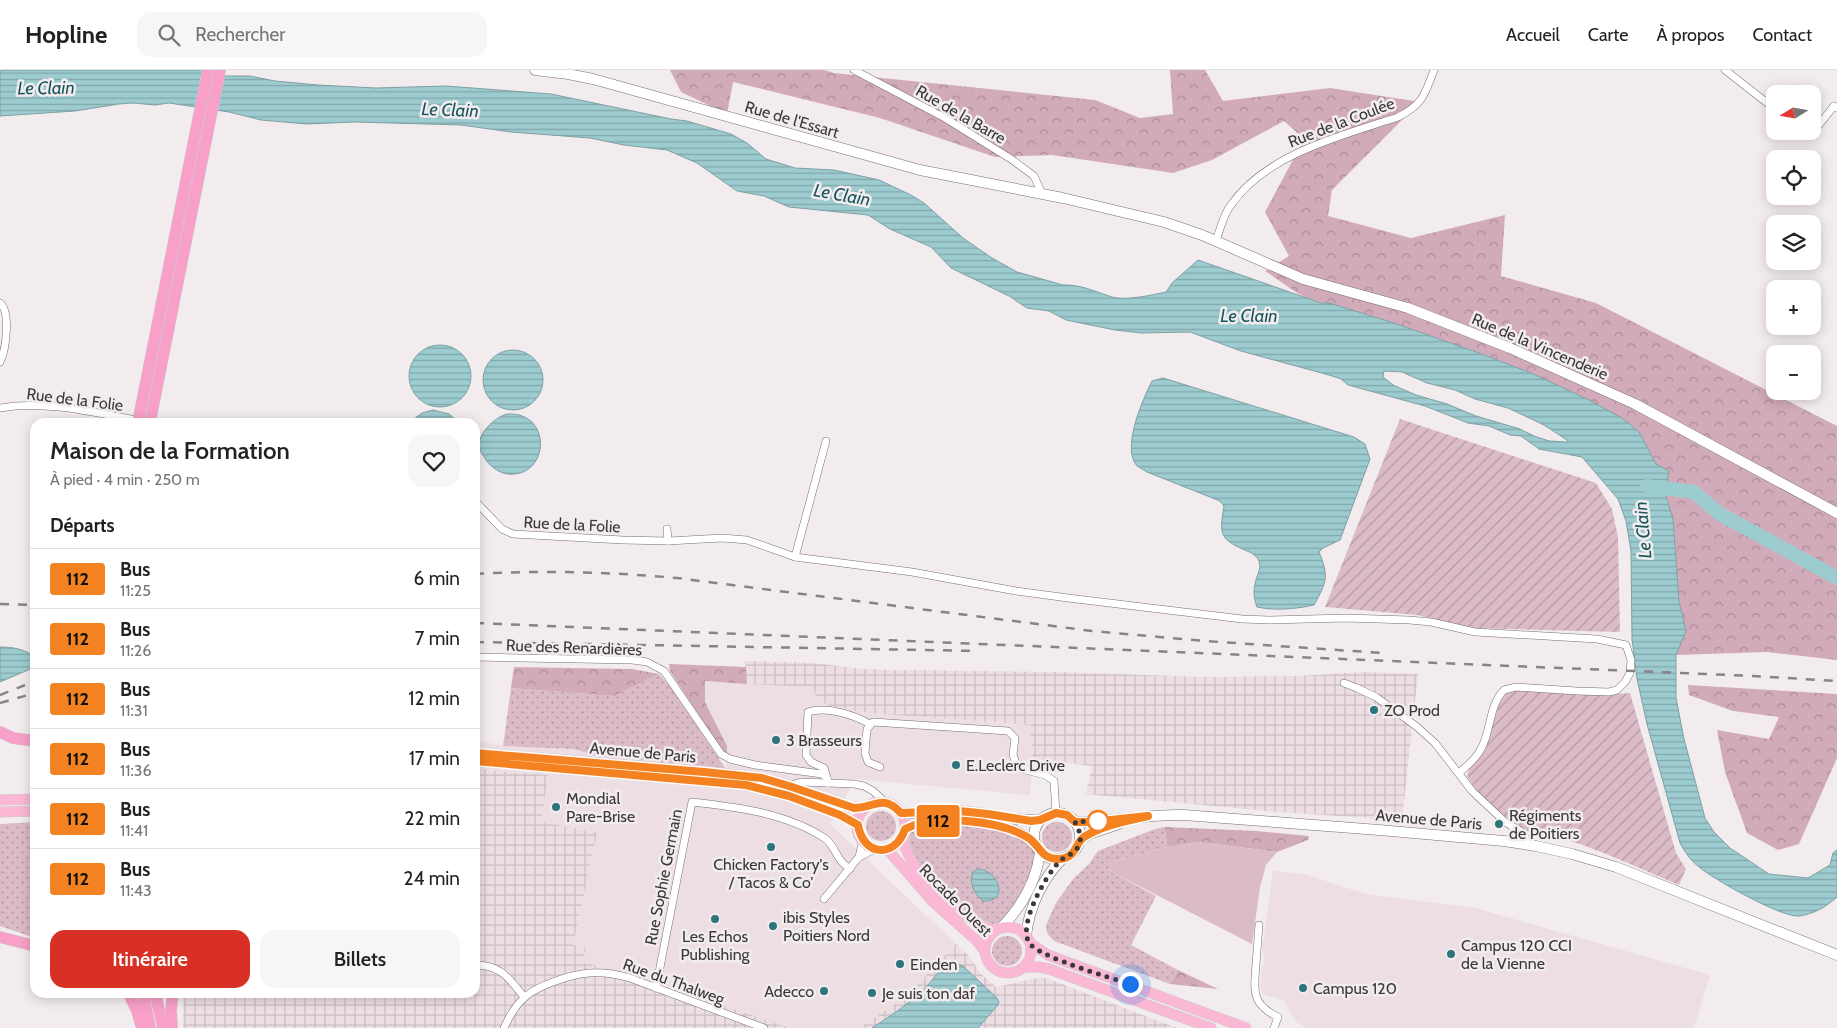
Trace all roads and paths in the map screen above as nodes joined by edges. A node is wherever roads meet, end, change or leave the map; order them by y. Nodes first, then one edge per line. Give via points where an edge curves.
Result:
1 (208, 70) edge
2 (220, 70) edge
3 (535, 70) edge
4 (854, 70) edge
5 (1434, 70) edge
6 (1725, 70) edge
7 (1766, 102) edge
8 (1837, 108) edge
9 (1821, 122) edge
10 (197, 153) junction
11 (1042, 194) junction
12 (1216, 240) junction
13 (0, 303) edge
14 (0, 362) edge
15 (0, 408) edge
16 (138, 418) edge
17 (145, 418) edge
18 (826, 441) dead end
19 (480, 506) edge
20 (1837, 513) edge
21 (667, 529) dead end
22 (668, 540) junction
23 (794, 557) junction
24 (480, 657) edge
25 (1344, 684) dead end
26 (870, 724) junction
27 (0, 732) edge
28 (30, 740) edge
29 (480, 753) edge
30 (480, 761) edge
31 (880, 766) dead end
32 (1459, 772) junction
33 (828, 780) junction
34 (789, 786) junction
35 (30, 799) edge
36 (0, 800) edge
37 (884, 802) junction
38 (864, 808) junction
39 (30, 811) edge
40 (0, 812) edge
41 (901, 813) junction
42 (1056, 813) junction
43 (1148, 816) junction
44 (1040, 820) junction
45 (1075, 822) junction
46 (858, 825) junction
47 (904, 833) junction
48 (1081, 839) junction
49 (863, 840) junction
50 (1035, 843) junction
51 (1527, 844) junction
52 (875, 849) junction
53 (887, 849) junction
54 (1040, 853) junction
55 (859, 857) junction
56 (1062, 859) junction
57 (850, 869) junction
58 (824, 898) dead end
59 (1260, 925) dead end
60 (998, 929) junction
61 (0, 937) edge
62 (1028, 939) junction
63 (30, 945) edge
64 (984, 950) junction
65 (1837, 955) edge
66 (480, 965) edge
67 (1024, 967) junction
68 (656, 988) junction
69 (131, 998) edge
70 (144, 998) edge
71 (156, 998) edge
72 (172, 998) edge
73 (524, 998) junction
74 (142, 1028) edge
75 (150, 1028) edge
76 (163, 1028) edge
77 (172, 1028) edge
78 (504, 1028) edge
79 (764, 1028) edge
80 (1211, 1028) edge
81 (1246, 1028) edge
82 (1274, 1028) edge

1 - 10 highway
2 - 10 highway
3 - 11 main road, Rue de l'Essart via 594,79 920,170
4 - 11 street, Rue de la Barre via 945,118 1011,159 1034,176
5 - 12 street, Rue de la Coulée via 1425,94 1411,110 1304,149 1260,176 1226,212
6 - 7 street
8 - 9 street via 1834,106
10 - 17 highway
11 - 12 main road via 1164,222
12 - 20 main road, Rue de la Vincenderie via 1302,279 1408,308 1510,348 1635,404
13 - 14 street via 5,309 6,320
15 - 16 street, Rue de la Folie via 54,408
18 - 23 street
19 - 22 street, Rue de la Folie via 502,529 513,534
21 - 22 street
22 - 23 street, Rue de la Folie via 747,540
23 - 32 street, Rue de la Folie via 912,572 1068,598 1242,619 1409,620 1475,632 1598,638 1626,646 1631,660 1630,673 1617,690 1516,687 1504,690 1498,698 1481,749
24 - 33 street, Rue des Renardières via 632,660 654,664 664,671 722,754 738,762 818,774
25 - 32 street via 1376,697 1416,726
26 - 31 street via 866,758 873,765
26 - 33 street via 818,709 808,712 806,755 811,762 824,768
26 - 42 street via 1008,731 1014,738 1018,768 1054,781
27 - 28 highway
29 - 34 main road, Avenue de Paris via 733,774
30 - 46 main road, Avenue de Paris via 746,785 789,796
32 - 51 street via 1472,791 1505,822 1522,832
33 - 34 street, Rue des Renardières
33 - 37 street, Rue des Renardières via 864,786
34 - 38 main road, Avenue de Paris via 848,807
35 - 36 main road
37 - 38 main road
37 - 41 main road
38 - 46 main road
39 - 40 main road
41 - 44 main road via 959,811
41 - 47 main road via 905,821
42 - 44 main road
42 - 45 main road via 1067,815
43 - 45 main road, Avenue de Paris
43 - 48 main road, Avenue de Paris via 1106,827
43 - 51 main road, Avenue de Paris via 1170,814 1226,818
44 - 50 main road via 1035,831
45 - 48 main road
46 - 49 main road
47 - 50 main road via 915,824 927,822 986,823 1000,825
47 - 53 main road via 896,845
47 - 60 main road, Rocade Ouest via 910,858 936,891 964,915
48 - 56 main road via 1077,848
49 - 52 main road
49 - 55 street
50 - 54 main road
51 - 65 main road, Avenue de Paris via 1616,867
52 - 53 main road
52 - 55 street
53 - 64 main road, Rocade Ouest via 933,902
54 - 56 main road
54 - 60 main road via 1036,874 1024,900 1016,913
55 - 57 street
56 - 62 main road via 1040,890 1027,921
57 - 58 street
57 - 68 street, Rue Sophie Germain via 827,840 797,824 740,808 692,802
59 - 82 street via 1255,993 1262,1007 1278,1017
60 - 62 main road via 1015,928
60 - 64 main road
61 - 63 highway
62 - 67 main road via 1030,956
62 - 81 main road via 1048,955
64 - 67 main road via 988,963 998,972 1012,973
66 - 73 street via 501,971
67 - 80 main road via 1049,969
68 - 73 street, Rue du Thalweg via 613,973 594,972 569,976
68 - 79 street, Rue du Thalweg
69 - 74 highway
70 - 75 highway
71 - 76 highway
72 - 77 highway
73 - 78 street, Rue du Thalweg

